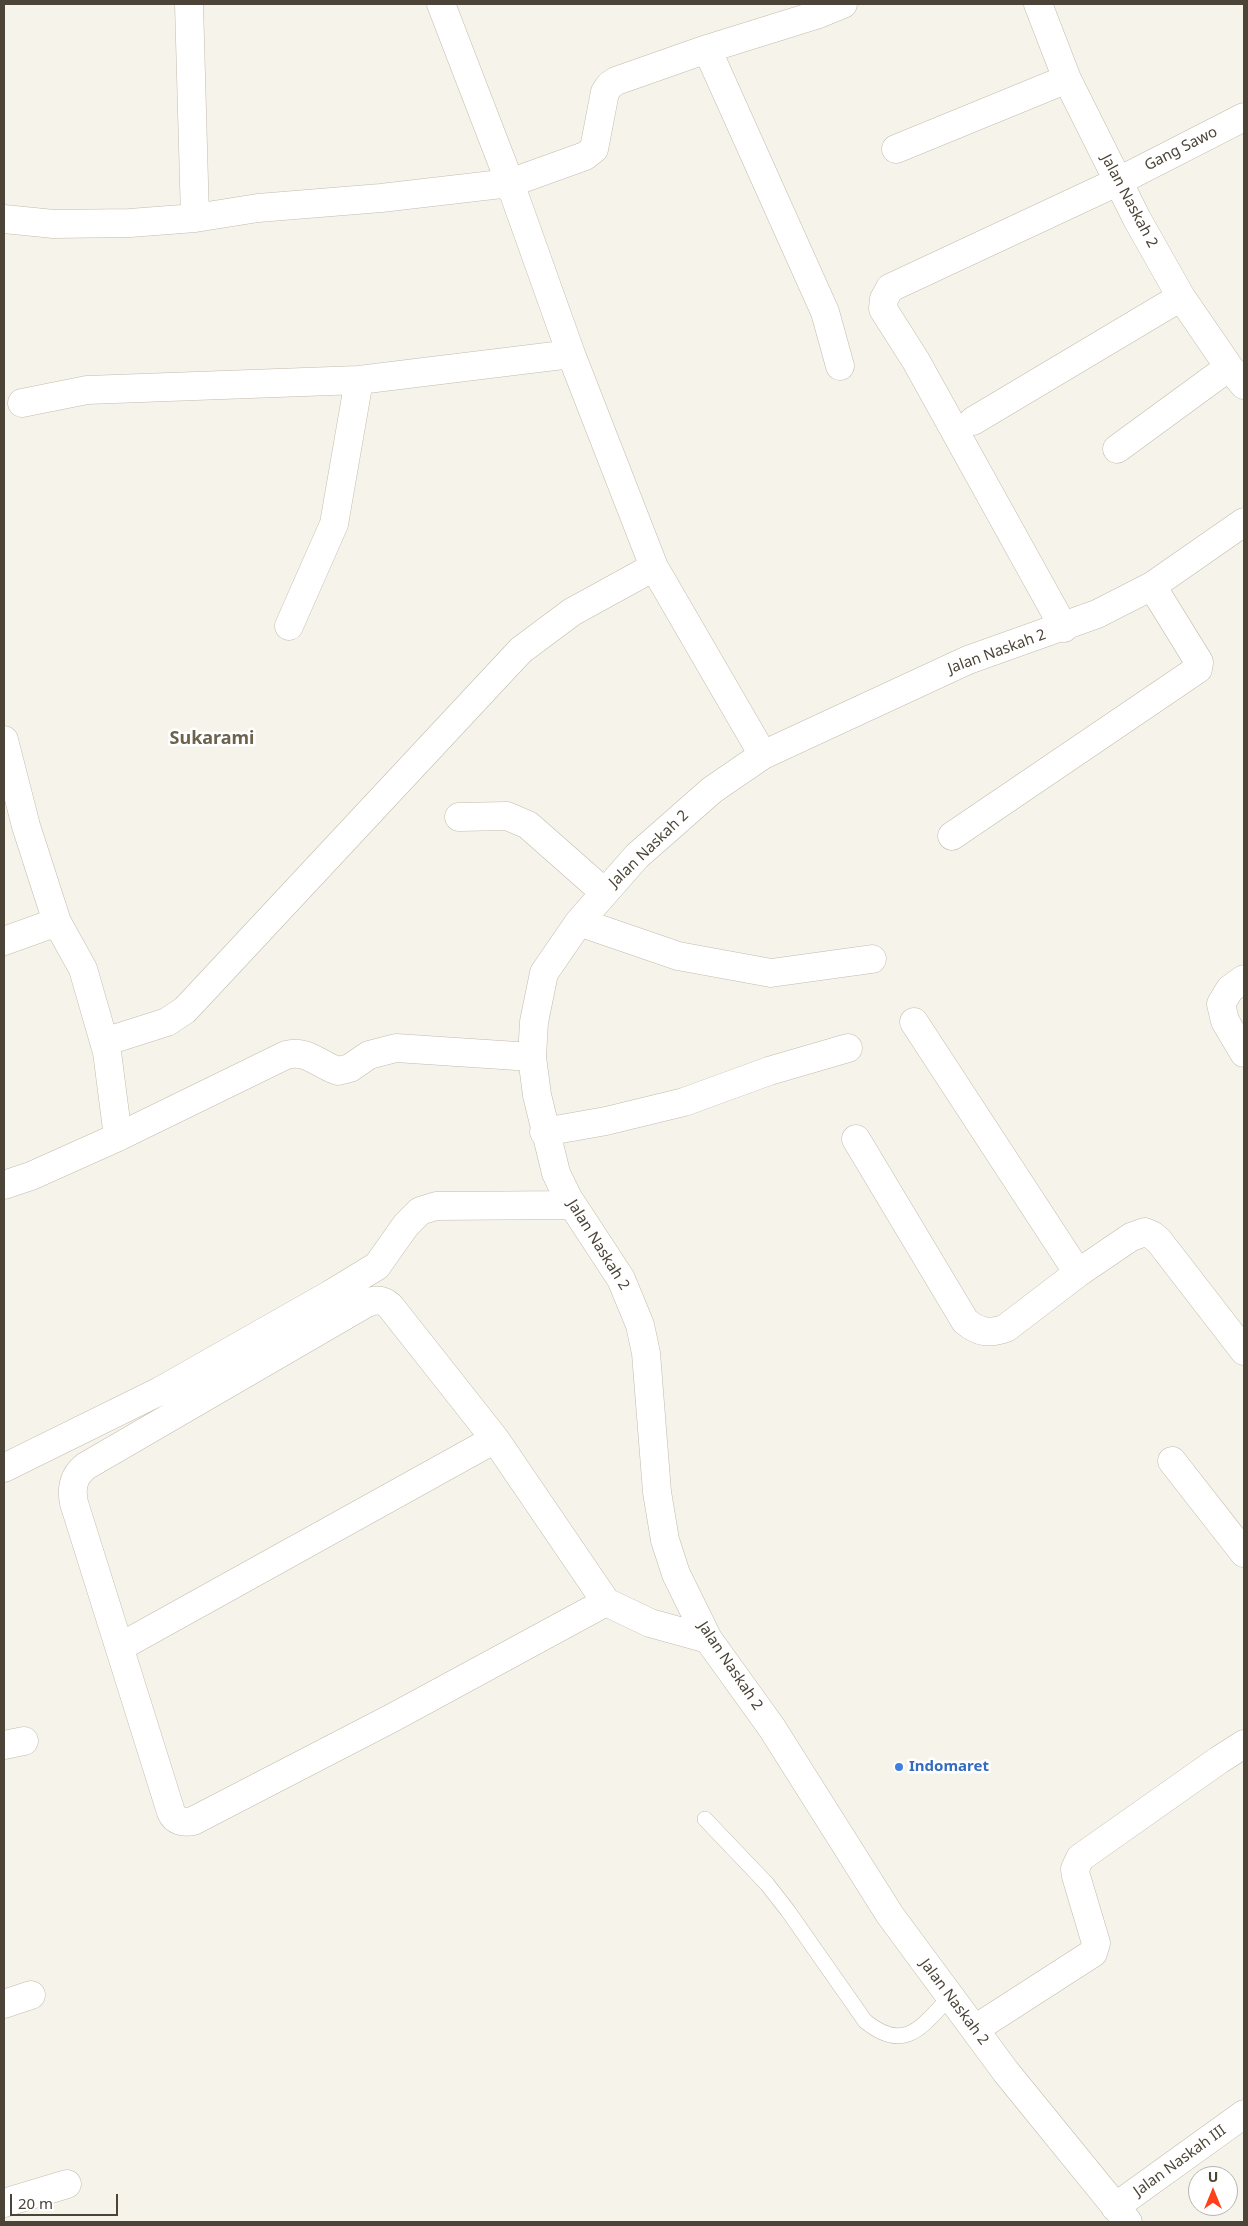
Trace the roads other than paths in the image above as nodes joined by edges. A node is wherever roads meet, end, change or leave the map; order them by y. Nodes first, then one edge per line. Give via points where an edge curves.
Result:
1 (189, 4) edge
2 (441, 4) edge
3 (843, 4) edge
4 (1038, 4) edge
5 (707, 48) junction
6 (1066, 79) junction
7 (1244, 117) edge
8 (896, 149) dead end
9 (1117, 182) junction
10 (510, 183) junction
11 (195, 218) junction
12 (4, 219) edge
13 (1181, 297) junction
14 (570, 354) junction
15 (840, 366) dead end
16 (1238, 373) edge
17 (359, 380) junction
18 (22, 403) dead end
19 (973, 421) dead end
20 (1117, 449) dead end
21 (1244, 522) edge
22 (654, 567) junction
23 (1152, 586) junction
24 (289, 626) dead end
25 (1064, 628) junction
26 (4, 740) edge
27 (763, 755) junction
28 (459, 817) dead end
29 (952, 836) dead end
30 (604, 892) junction
31 (57, 922) junction
32 (580, 922) junction
33 (4, 941) edge
34 (872, 959) dead end
35 (1244, 979) edge
36 (914, 1022) dead end
37 (104, 1042) junction
38 (848, 1048) dead end
39 (1244, 1054) edge
40 (532, 1056) junction
41 (544, 1132) junction
42 (118, 1137) junction
43 (856, 1140) dead end
44 (4, 1185) edge
45 (572, 1205) junction
46 (1078, 1273) junction
47 (1244, 1351) edge
48 (495, 1439) junction
49 (1172, 1461) dead end
50 (4, 1468) edge
51 (1244, 1553) edge
52 (606, 1602) junction
53 (708, 1639) junction
54 (120, 1647) junction
55 (1244, 1744) edge
56 (705, 1819) dead end
57 (31, 1995) dead end
58 (950, 1997) junction
59 (4, 2004) edge
60 (975, 2029) junction
61 (1244, 2114) edge
62 (67, 2184) dead end
63 (4, 2203) edge
64 (1121, 2215) edge

1 - 11 street
2 - 10 street
3 - 5 street
4 - 6 street, Jalan Naskah 2
5 - 10 street via 616,80 605,92 594,149 585,156
5 - 15 street via 825,312
6 - 8 street
6 - 9 street, Jalan Naskah 2
7 - 9 street, Gang Sawo
9 - 13 street, Jalan Naskah 2
9 - 25 street, Gang Sawo via 890,288 884,299 883,308 916,361
10 - 11 street via 258,208
10 - 14 street
11 - 12 street via 54,224
13 - 16 street, Jalan Naskah 2
13 - 19 street
14 - 17 street
14 - 22 street
16 - 20 street
17 - 18 street via 87,390
17 - 24 street via 334,524
21 - 23 street, Jalan Naskah 2
22 - 27 street
22 - 37 street via 572,612 521,650 185,1010 167,1022
23 - 25 street, Jalan Naskah 2
23 - 29 street via 1199,662 1198,669
25 - 27 street, Jalan Naskah 2 via 968,660
26 - 31 street via 26,826
27 - 30 street, Jalan Naskah 2 via 712,790 637,856
28 - 30 street via 507,816 528,825
30 - 32 street, Jalan Naskah 2
31 - 33 street
31 - 37 street via 83,970
32 - 34 street via 678,956 771,973
32 - 40 street, Jalan Naskah 2 via 544,973 537,998
35 - 39 street via 1230,989 1221,1004 1225,1021
36 - 46 street
37 - 42 street
38 - 41 street via 769,1071 684,1102
40 - 41 street, Jalan Naskah 2
40 - 42 street via 396,1048 369,1055 350,1068 338,1071 311,1056 295,1052
41 - 45 street, Jalan Naskah 2 via 556,1173
42 - 44 street
43 - 46 street via 965,1321 974,1328 994,1332 1006,1328
45 - 50 street via 436,1206 420,1211 377,1266 160,1391
45 - 53 street, Jalan Naskah 2 via 621,1279 640,1325 646,1353 657,1492 665,1540 676,1574
46 - 47 street via 1131,1237 1139,1233 1152,1235
48 - 52 street
48 - 54 street
48 - 54 street via 390,1306 378,1300 365,1304 80,1470 72,1490 74,1503
49 - 51 street
52 - 53 street via 650,1623
52 - 54 street via 392,1718 188,1822 178,1820 171,1812
53 - 58 street, Jalan Naskah 2 via 772,1728 890,1915
55 - 60 street via 1080,1858 1076,1876 1096,1942 1093,1953
56 - 58 lane via 767,1884 865,2021 878,2032 903,2037 917,2031
57 - 59 street
58 - 60 street, Jalan Naskah 2
60 - 64 street, Jalan Naskah 2
61 - 64 street, Jalan Naskah III
62 - 63 street

